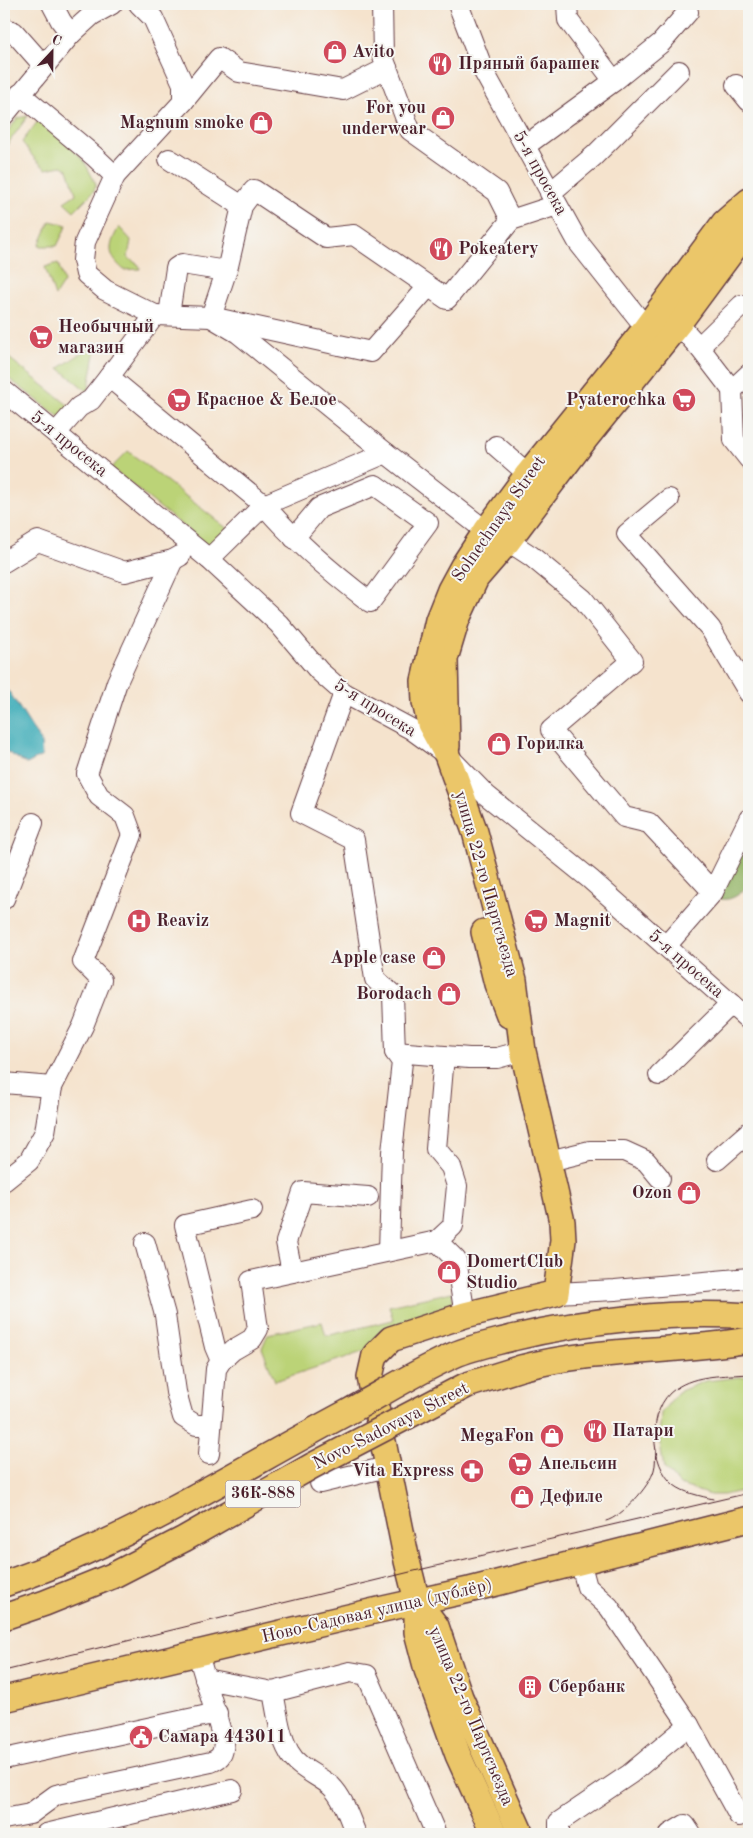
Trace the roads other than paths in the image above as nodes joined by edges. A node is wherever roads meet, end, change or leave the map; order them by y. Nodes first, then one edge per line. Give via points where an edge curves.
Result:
1 (52, 4) edge
2 (112, 4) edge
3 (139, 4) edge
4 (382, 4) edge
5 (458, 4) edge
6 (567, 4) edge
7 (685, 4) edge
8 (4, 28) edge
9 (71, 34) junction
10 (44, 66) junction
11 (387, 68) junction
12 (679, 71) dead end
13 (614, 81) junction
14 (736, 85) dead end
15 (20, 94) junction
16 (749, 101) edge
17 (183, 102) junction
18 (4, 114) edge
19 (525, 146) junction
20 (169, 160) dead end
21 (115, 176) junction
22 (553, 199) junction
23 (749, 201) edge
24 (242, 206) junction
25 (511, 220) junction
26 (749, 228) edge
27 (226, 270) junction
28 (428, 287) junction
29 (742, 305) dead end
30 (162, 315) junction
31 (211, 316) junction
32 (678, 324) junction
33 (646, 328) junction
34 (699, 347) junction
35 (749, 374) edge
36 (110, 377) junction
37 (732, 390) junction
38 (4, 392) edge
39 (56, 433) junction
40 (496, 446) dead end
41 (386, 453) junction
42 (749, 459) edge
43 (528, 474) junction
44 (669, 499) dead end
45 (264, 505) junction
46 (497, 536) junction
47 (294, 538) junction
48 (202, 553) junction
49 (173, 560) junction
50 (4, 562) edge
51 (344, 693) junction
52 (749, 693) edge
53 (447, 755) junction
54 (749, 819) edge
55 (34, 823) dead end
56 (713, 892) junction
57 (4, 896) edge
58 (666, 946) junction
59 (731, 1004) junction
60 (749, 1020) edge
61 (524, 1051) junction
62 (395, 1052) junction
63 (444, 1056) junction
64 (658, 1076) dead end
65 (4, 1083) edge
66 (52, 1088) junction
67 (749, 1132) edge
68 (717, 1160) dead end
69 (549, 1161) junction
70 (660, 1178) dead end
71 (4, 1181) edge
72 (368, 1197) dead end
73 (252, 1210) dead end
74 (437, 1241) junction
75 (145, 1243) dead end
76 (389, 1251) junction
77 (292, 1272) junction
78 (749, 1278) edge
79 (556, 1293) junction
80 (465, 1316) junction
81 (749, 1316) edge
82 (749, 1340) edge
83 (221, 1361) junction
84 (210, 1425) junction
85 (209, 1454) dead end
86 (388, 1467) junction
87 (320, 1484) dead end
88 (749, 1519) edge
89 (580, 1560) junction
90 (4, 1584) edge
91 (417, 1601) junction
92 (4, 1617) edge
93 (198, 1654) junction
94 (205, 1679) junction
95 (273, 1692) junction
96 (4, 1699) edge
97 (217, 1713) junction
98 (689, 1725) junction
99 (4, 1759) edge
100 (232, 1790) dead end
101 (749, 1811) edge
102 (4, 1819) edge
103 (79, 1831) edge
104 (46, 1834) edge
105 (356, 1834) edge
106 (436, 1834) edge
107 (494, 1834) edge
108 (520, 1834) edge
109 (559, 1834) edge
110 (670, 1834) edge
111 (691, 1834) edge

1 - 9 street
2 - 9 street via 92,15
3 - 17 street via 153,18 183,84
4 - 11 street via 383,57
5 - 19 street, 5-я просека via 484,72
6 - 13 street via 568,20
7 - 13 street via 688,12 661,42
8 - 10 street via 14,32
9 - 10 street
10 - 15 street
11 - 17 street via 344,90 239,72 219,58
11 - 25 street via 410,130 497,192
12 - 22 street
13 - 19 street
14 - 16 street
15 - 18 street
15 - 21 street
17 - 21 street
19 - 22 street, 5-я просека
20 - 24 street
21 - 30 street via 85,242 83,260 86,274 105,290
22 - 25 street
22 - 33 street, 5-я просека via 578,242
23 - 33 main road, Solnechnaya Street via 724,224
24 - 27 street
24 - 28 street via 254,190 326,238 354,235
25 - 28 street via 447,299
26 - 32 main road, Solnechnaya Street
27 - 30 street via 178,265
27 - 31 street
28 - 31 street via 371,352
29 - 34 street
30 - 31 street
30 - 36 street
31 - 41 street via 238,333
32 - 34 street
32 - 46 main road, Solnechnaya Street via 585,439
33 - 43 main road, Solnechnaya Street
34 - 37 street
35 - 37 street
36 - 39 street
36 - 45 street
37 - 42 street via 734,440
38 - 39 street, 5-я просека
39 - 48 street, 5-я просека
40 - 43 street
41 - 45 street
41 - 46 street
43 - 46 main road, Solnechnaya Street
44 - 52 street via 627,534 710,628
45 - 47 street
45 - 48 street
46 - 53 main road, Solnechnaya Street via 457,619 445,659
46 - 56 street via 530,556 583,599 632,661 551,730 624,817 649,823
47 - 47 street via 319,508 375,485 428,523 370,602 334,575
48 - 49 street
48 - 51 street, 5-я просека via 279,624 319,671
49 - 50 street via 125,572 38,541
49 - 66 street via 117,682 87,774 98,796 125,816 132,835 83,962 101,980 83,1026
51 - 53 street, 5-я просека via 411,729
51 - 62 street via 301,813 354,840 375,979 393,995
53 - 58 street, 5-я просека via 486,795
53 - 61 main road, улица 22-го Партсъезда via 459,833 495,975
54 - 56 street
55 - 57 street
56 - 58 street
58 - 59 street, 5-я просека
59 - 60 street, 5-я просека
59 - 64 street
61 - 63 street via 497,1058
61 - 69 main road, улица 22-го Партсъезда
62 - 63 street
62 - 76 street via 402,1062 392,1152
63 - 74 street via 436,1149 451,1167 457,1186 453,1226
65 - 66 street
66 - 71 street via 45,1132 29,1161
67 - 68 street
69 - 70 street via 590,1151 624,1151 646,1161
69 - 79 main road, улица 22-го Партсъезда via 563,1240
72 - 77 street via 303,1192 286,1242
73 - 83 street via 185,1225
74 - 76 street
74 - 80 street via 456,1260
75 - 84 street via 165,1315 176,1392 183,1417 196,1425
76 - 77 street
77 - 83 street via 251,1281 258,1328 252,1339
78 - 79 street
79 - 80 main road, улица 22-го Партсъезда
80 - 86 main road, улица 22-го Партсъезда via 391,1339 375,1355 370,1378
81 - 90 main road, Novo-Sadovaya Street / 36К-888, bridge via 664,1316 540,1331 455,1354 171,1510 98,1546
82 - 92 main road, Novo-Sadovaya Street / 36К-888, bridge via 546,1361 467,1385 112,1576
83 - 84 street via 214,1379
84 - 85 street
86 - 87 street
86 - 91 main road, улица 22-го Партсъезда
88 - 89 main road, Ново-Садовая улица (дублёр)
89 - 91 main road, Ново-Садовая улица (дублёр)
89 - 98 street via 588,1588 609,1607
91 - 93 main road, Ново-Садовая улица (дублёр)
91 - 107 main road, улица 22-го Партсъезда via 417,1632 427,1670 458,1755
91 - 108 main road, улица 22-го Партсъезда via 436,1626 463,1704
93 - 94 street
93 - 96 main road, Ново-Садовая улица (дублёр)
94 - 95 street
94 - 97 street
95 - 105 street via 289,1753 340,1798
95 - 106 street via 350,1672 367,1675
97 - 99 street
97 - 102 street via 224,1742 224,1753 219,1759 56,1795 30,1814
98 - 101 street via 739,1816
98 - 109 street via 630,1774 559,1822
100 - 103 street
103 - 104 street
110 - 111 street via 685,1825

